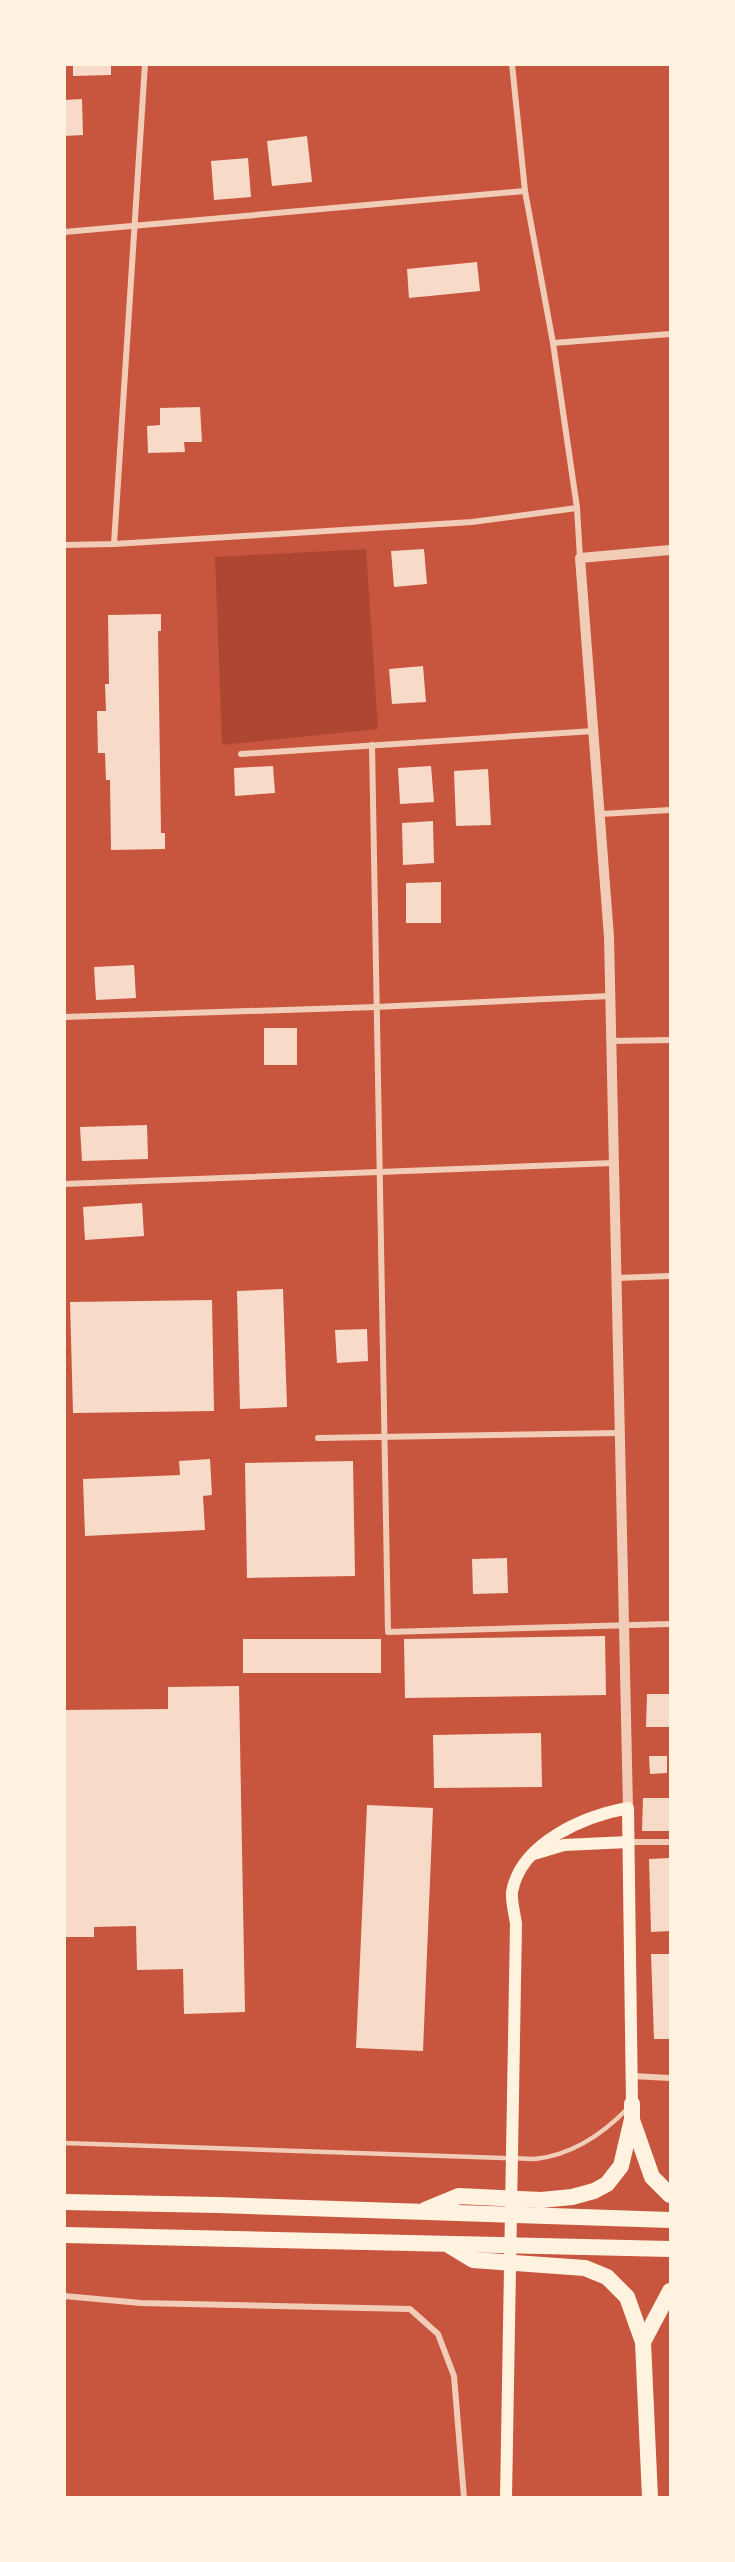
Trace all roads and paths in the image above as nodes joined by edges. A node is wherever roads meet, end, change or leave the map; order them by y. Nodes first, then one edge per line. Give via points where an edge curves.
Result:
1 (145, 64) edge
2 (512, 64) edge
3 (525, 191) junction
4 (135, 224) junction
5 (64, 232) edge
6 (670, 334) edge
7 (553, 343) junction
8 (577, 508) junction
9 (114, 544) junction
10 (64, 545) edge
11 (670, 550) edge
12 (580, 558) junction
13 (595, 731) junction
14 (372, 745) junction
15 (241, 754) dead end
16 (670, 810) edge
17 (601, 814) junction
18 (610, 996) junction
19 (376, 1007) junction
20 (64, 1017) edge
21 (670, 1040) edge
22 (611, 1041) junction
23 (613, 1163) junction
24 (379, 1172) junction
25 (64, 1184) edge
26 (670, 1276) edge
27 (616, 1278) junction
28 (620, 1433) junction
29 (318, 1438) dead end
30 (386, 1438) junction
31 (625, 1624) junction
32 (670, 1624) edge
33 (628, 1808) junction
34 (628, 1842) junction
35 (670, 1842) edge
36 (533, 1854) junction
37 (631, 2076) junction
38 (670, 2078) edge
39 (632, 2111) junction
40 (64, 2144) edge
41 (670, 2195) edge
42 (64, 2202) edge
43 (418, 2212) junction
44 (670, 2220) edge
45 (64, 2235) edge
46 (449, 2245) junction
47 (670, 2249) edge
48 (670, 2291) edge
49 (64, 2296) edge
50 (643, 2342) junction
51 (464, 2498) edge
52 (506, 2498) edge
53 (650, 2498) edge

1 - 4 street
2 - 3 street
3 - 4 street
3 - 7 street
4 - 5 street
4 - 9 street
6 - 7 street
7 - 8 street
8 - 9 street via 472,522
8 - 12 street
9 - 10 street
11 - 12 street
12 - 13 street
13 - 14 street
13 - 17 street
14 - 15 street
14 - 19 street
16 - 17 street
17 - 18 street
18 - 19 street
18 - 22 street
19 - 20 street
19 - 24 street
21 - 22 street
22 - 23 street
23 - 24 street
23 - 27 street
24 - 25 street
24 - 30 street
26 - 27 street
27 - 28 street
28 - 30 street
28 - 31 street
29 - 30 street
30 - 31 street via 388,1632
31 - 32 street
31 - 33 street
33 - 34 main road
33 - 36 main road via 601,1813 569,1827
34 - 35 street
34 - 36 main road via 564,1845
34 - 37 main road
36 - 52 main road via 512,1892 516,1924
37 - 38 street
37 - 39 main road
39 - 40 lane via 596,2136 559,2154 535,2159
39 - 41 highway via 652,2177
39 - 43 highway via 621,2166 607,2184 594,2191 541,2200 459,2196
42 - 43 highway
43 - 44 highway
45 - 46 highway
46 - 47 highway
46 - 50 highway via 473,2260 585,2268 607,2277 627,2297
48 - 50 highway
49 - 51 street via 141,2303 410,2309 438,2334 454,2376
50 - 53 highway

